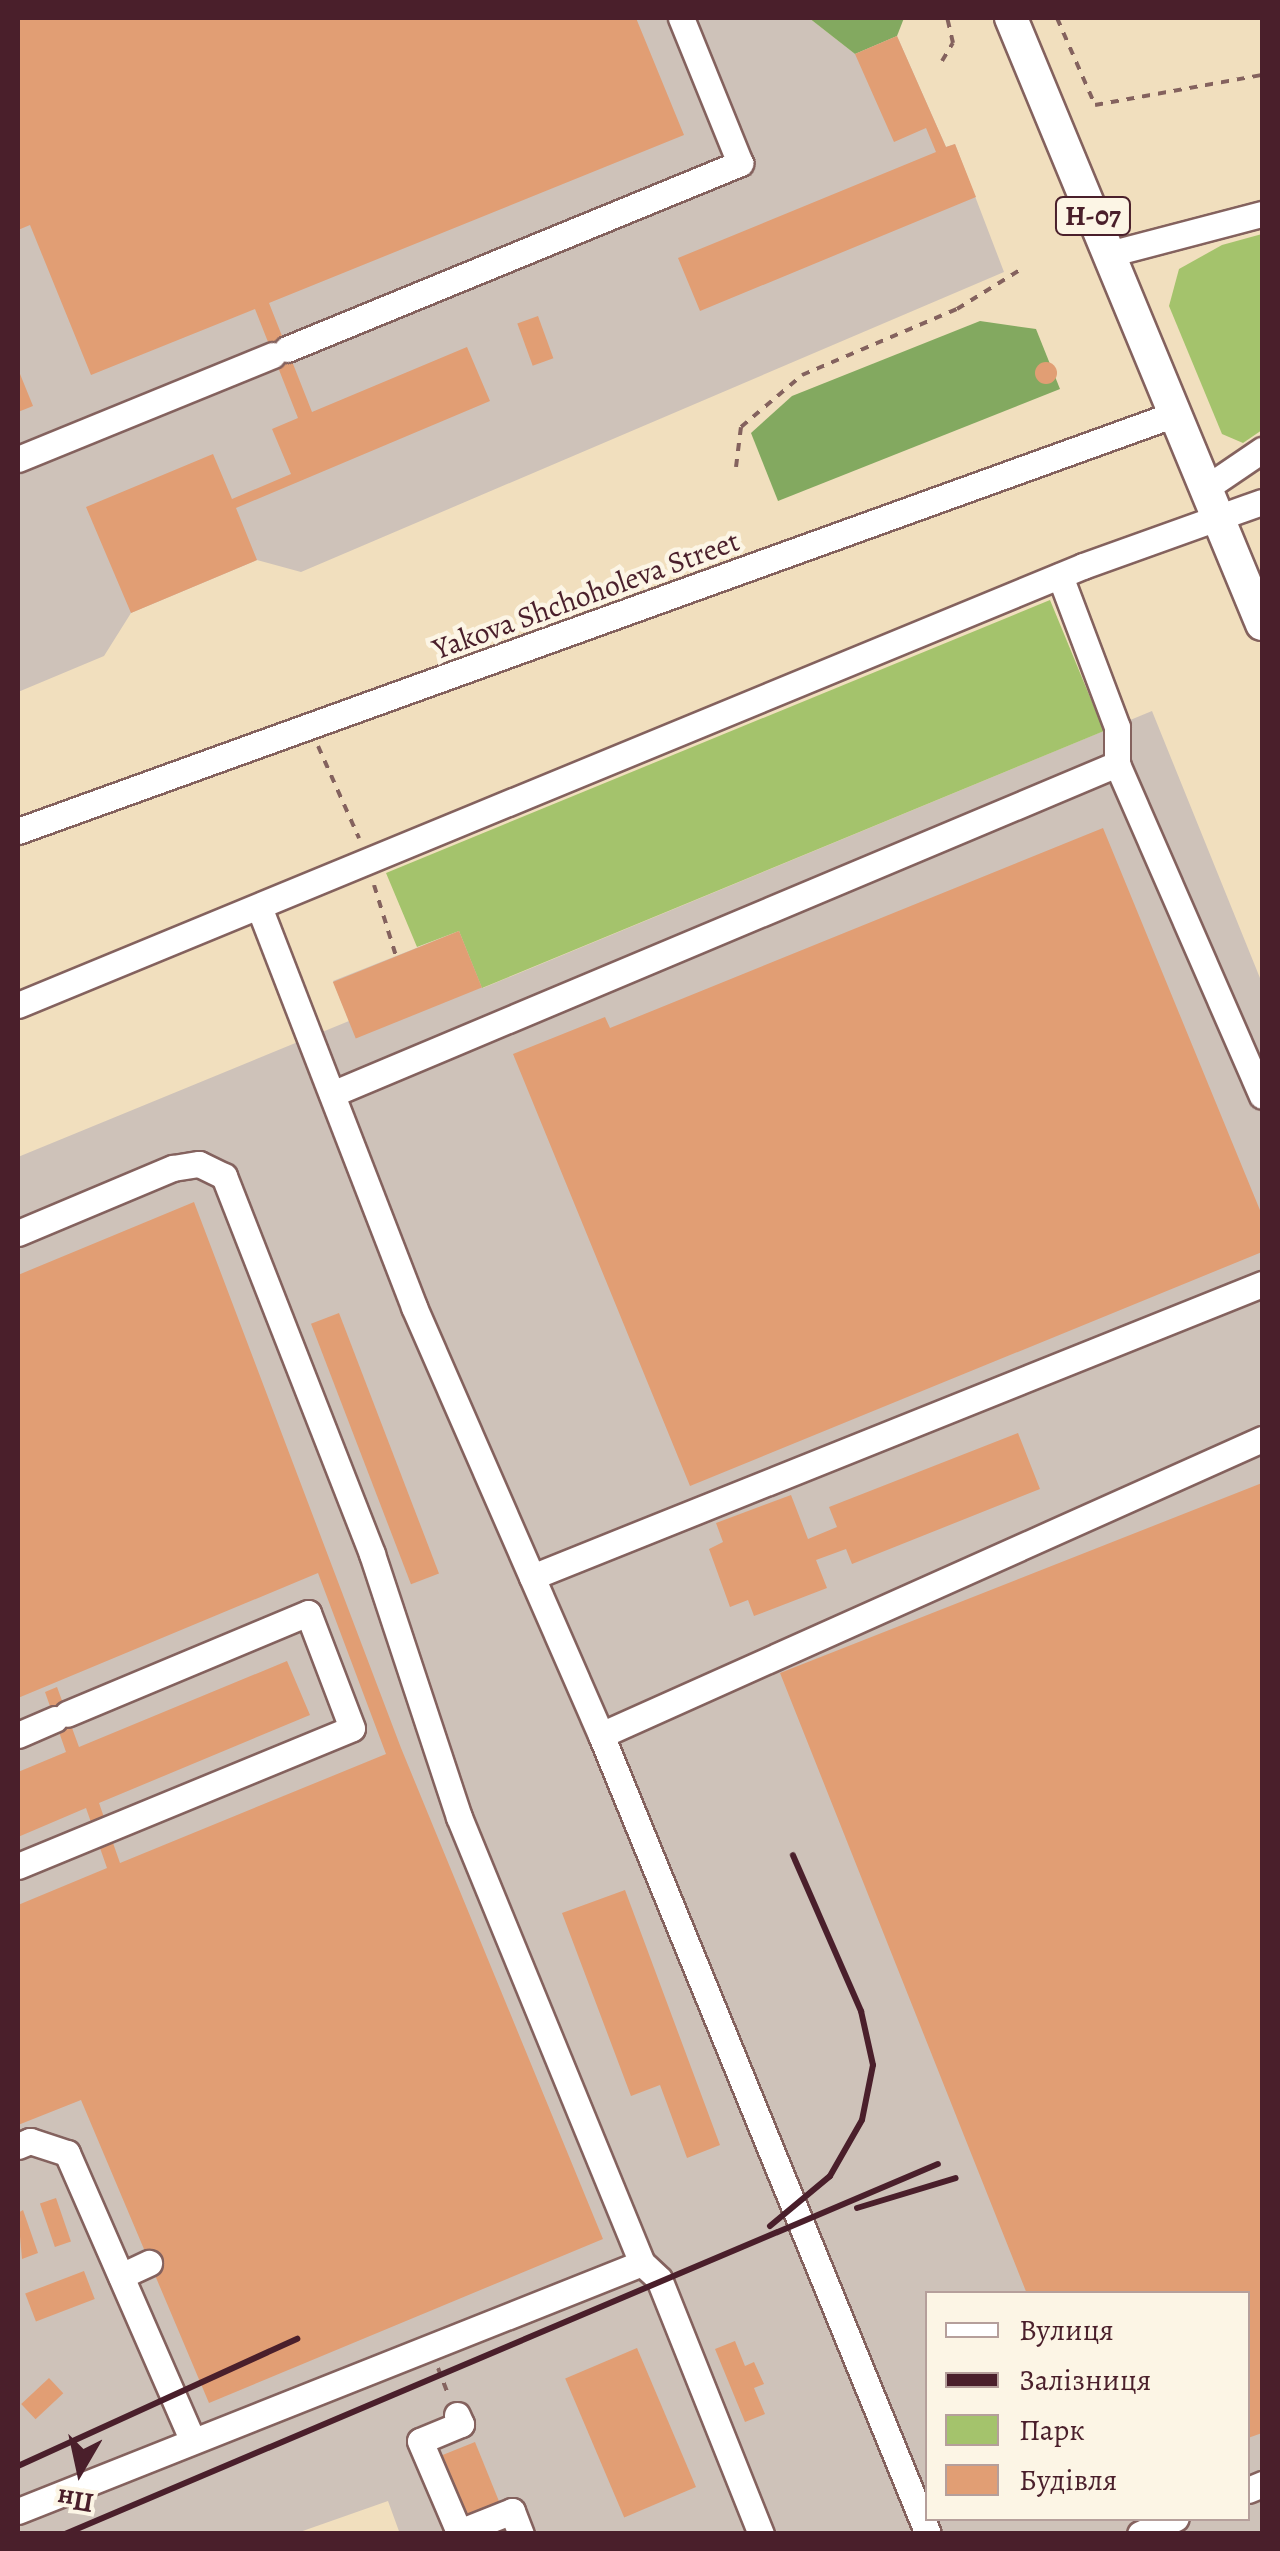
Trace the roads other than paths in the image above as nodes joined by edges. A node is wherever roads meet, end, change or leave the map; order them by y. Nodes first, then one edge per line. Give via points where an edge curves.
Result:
1 (680, 18) edge
2 (1011, 18) edge
3 (1262, 214) edge
4 (1109, 254) junction
5 (1175, 414) junction
6 (1262, 450) edge
7 (18, 460) edge
8 (1206, 488) junction
9 (1262, 502) edge
10 (1218, 519) junction
11 (1060, 576) junction
12 (1262, 624) edge
13 (1117, 764) junction
14 (18, 831) edge
15 (259, 907) junction
16 (18, 1005) edge
17 (332, 1094) junction
18 (1262, 1096) edge
19 (18, 1233) edge
20 (1262, 1284) edge
21 (1262, 1439) edge
22 (532, 1577) junction
23 (18, 1735) edge
24 (601, 1735) junction
25 (18, 1866) edge
26 (18, 2146) edge
27 (642, 2262) junction
28 (149, 2263) dead end
29 (120, 2276) junction
30 (457, 2415) road end
31 (193, 2442) junction
32 (18, 2512) edge
33 (1169, 2521) edge
34 (521, 2534) edge
35 (762, 2534) edge
36 (928, 2534) edge
37 (1140, 2534) edge

1 - 7 street via 740,163
2 - 4 main road, Н-07
3 - 4 street
4 - 5 main road, Н-07
5 - 8 main road, Н-07
5 - 14 street, Yakova Shchoholeva Street
6 - 8 street
8 - 10 main road, Н-07
9 - 10 street
10 - 11 street
10 - 12 main road, Н-07
11 - 13 street via 1117,727
11 - 15 street
13 - 17 street
13 - 18 street
15 - 16 street
15 - 17 street
17 - 22 street via 414,1307
19 - 27 street via 173,1168 198,1164 224,1176 372,1554 459,1817
20 - 22 street
21 - 24 street
22 - 24 street
23 - 25 street via 308,1613 352,1728
24 - 36 street
26 - 29 street via 30,2141 67,2153
27 - 31 street
27 - 35 street via 659,2279
28 - 29 street
29 - 31 street
30 - 34 street via 461,2424 420,2441 459,2532 512,2511
31 - 32 street
33 - 37 street

